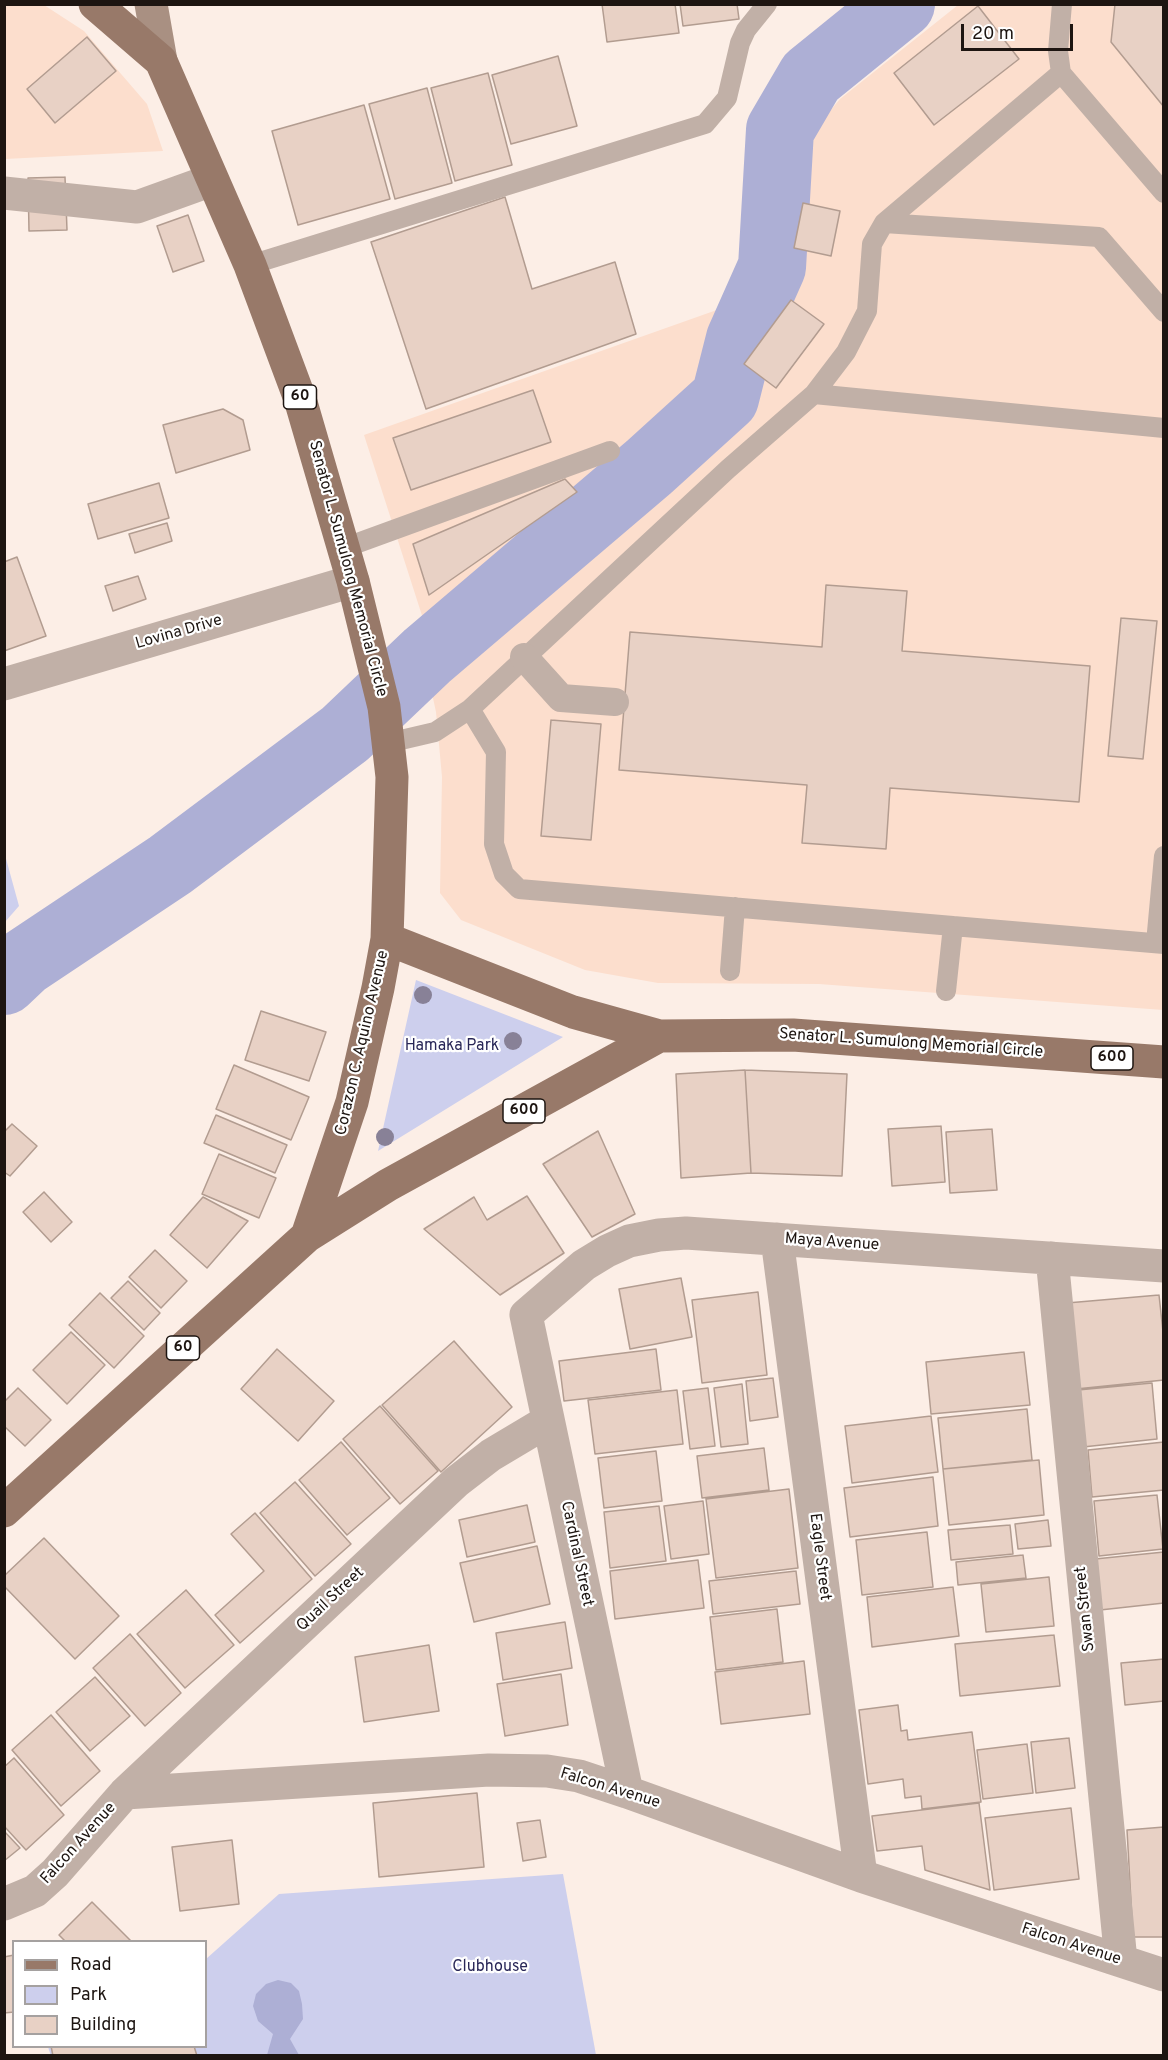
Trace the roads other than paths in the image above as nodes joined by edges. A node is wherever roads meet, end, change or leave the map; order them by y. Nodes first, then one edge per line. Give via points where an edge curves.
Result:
1 (95, 4) edge
2 (151, 4) edge
3 (767, 4) edge
4 (1062, 4) edge
5 (161, 62) junction
6 (1060, 73) junction
7 (212, 180) junction
8 (4, 193) edge
9 (1164, 193) edge
10 (884, 223) junction
11 (250, 265) junction
12 (1156, 290) edge
13 (1164, 312) edge
14 (814, 394) junction
15 (1164, 428) edge
16 (610, 451) dead end
17 (344, 549) junction
18 (353, 581) junction
19 (524, 657) junction
20 (4, 684) edge
21 (615, 702) dead end
22 (470, 709) junction
23 (388, 744) junction
24 (1164, 856) edge
25 (735, 907) junction
26 (953, 926) junction
27 (387, 939) junction
28 (1160, 944) edge
29 (730, 971) dead end
30 (946, 991) dead end
31 (659, 1036) junction
32 (1164, 1062) edge
33 (307, 1236) junction
34 (777, 1239) junction
35 (1052, 1258) junction
36 (1164, 1266) edge
37 (526, 1315) joint
38 (548, 1421) junction
39 (4, 1511) edge
40 (627, 1792) junction
41 (124, 1793) junction
42 (861, 1876) junction
43 (4, 1904) edge
44 (1121, 1961) junction
45 (1164, 1974) edge

1 - 5 main road, Senator L. Sumulong Memorial Circle
2 - 5 main road
3 - 11 lane via 740,43 727,98 705,124
4 - 6 lane
5 - 7 main road, Senator L. Sumulong Memorial Circle / 60
6 - 9 lane
6 - 10 lane
7 - 8 street via 137,207
7 - 11 main road, Senator L. Sumulong Memorial Circle / 60
10 - 12 lane via 1099,237
10 - 14 lane via 872,244 867,311 846,352
11 - 17 main road, Senator L. Sumulong Memorial Circle / 60 via 300,399
12 - 13 lane
14 - 15 lane
14 - 19 lane
16 - 17 lane
17 - 18 main road, Senator L. Sumulong Memorial Circle / 60
18 - 20 street, Lovina Drive
18 - 23 main road, Senator L. Sumulong Memorial Circle / 60 via 384,707
19 - 21 street via 561,698
19 - 22 lane
22 - 23 lane via 435,732
22 - 25 lane via 496,752 494,844 504,874 519,889
23 - 27 main road, Senator L. Sumulong Memorial Circle / 60 via 392,777
24 - 28 lane
25 - 26 lane
25 - 29 lane
26 - 28 lane
26 - 30 lane
27 - 31 main road, Senator L. Sumulong Memorial Circle / 600 via 573,1012
27 - 33 main road, Corazon C. Aquino Avenue / 60 via 352,1102
31 - 32 main road, Senator L. Sumulong Memorial Circle / 600 via 793,1035
31 - 33 main road, Senator L. Sumulong Memorial Circle / 600 via 388,1185
33 - 39 main road, Corazon C. Aquino Avenue / 60
34 - 35 street, Maya Avenue
34 - 37 street, Maya Avenue via 686,1233 628,1241 584,1265
34 - 42 street, Eagle Street
35 - 36 street, Maya Avenue
35 - 44 street, Swan Street
37 - 38 street, Cardinal Street
38 - 40 street, Cardinal Street
38 - 41 street, Quail Street via 490,1455 456,1482
40 - 41 street, Falcon Avenue via 579,1776 521,1769
40 - 42 street, Falcon Avenue
41 - 43 street, Falcon Avenue via 55,1873 35,1891
42 - 44 street, Falcon Avenue
44 - 45 street, Falcon Avenue

